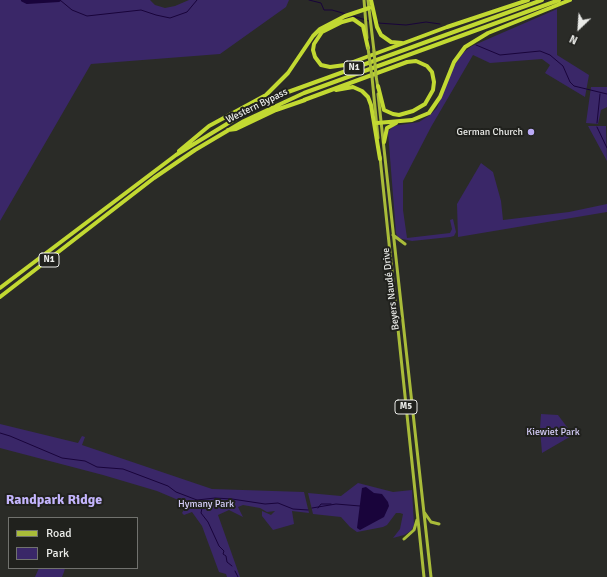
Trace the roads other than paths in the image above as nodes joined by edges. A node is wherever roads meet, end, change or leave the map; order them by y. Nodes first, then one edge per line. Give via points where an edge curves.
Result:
1 (364, 0) edge
2 (369, 0) edge
3 (528, 0) edge
4 (542, 0) edge
5 (559, 0) edge
6 (570, 0) edge
7 (367, 9) junction
8 (412, 41) junction
9 (368, 48) junction
10 (378, 86) junction
11 (304, 100) junction
12 (404, 121) junction
13 (379, 122) junction
14 (227, 130) junction
15 (384, 142) junction
16 (176, 155) junction
17 (380, 159) junction
18 (394, 235) junction
19 (405, 244) dead end
20 (0, 288) edge
21 (0, 297) edge
22 (422, 509) junction
23 (418, 515) junction
24 (439, 524) dead end
25 (404, 539) dead end
26 (424, 577) edge
27 (431, 577) edge

1 - 7 main road, Beyers Naudé Drive / M5
2 - 7 main road, Beyers Naudé Drive / M5
2 - 8 highway via 377,27 384,38 395,43
3 - 8 highway
4 - 16 highway, Western Bypass / N1 via 288,92 232,120
5 - 14 highway, Western Bypass / N1 via 304,93
6 - 12 highway via 488,33 469,44 454,62 432,110 419,118
7 - 9 main road, Beyers Naudé Drive / M5
7 - 10 main road, Beyers Naudé Drive / M5, bridge
7 - 16 highway via 320,29 288,73 266,95 210,126 184,145
8 - 9 highway via 336,67 321,65 313,50 322,32 353,19 363,26
9 - 13 main road, Beyers Naudé Drive / M5, bridge
10 - 11 highway via 384,110 399,115 425,104 433,90 434,82 432,72 427,66 407,62
10 - 13 main road, Beyers Naudé Drive / M5
11 - 14 highway via 236,129
11 - 17 highway via 348,87 364,92 371,105
12 - 13 highway
12 - 15 highway via 389,126
13 - 15 main road, Beyers Naudé Drive / M5
13 - 17 main road, Beyers Naudé Drive / M5
14 - 21 highway, Western Bypass / N1 via 154,178
15 - 18 main road, Beyers Naudé Drive / M5
16 - 20 highway, Western Bypass / N1
17 - 23 main road, Beyers Naudé Drive / M5
18 - 19 main road
18 - 22 main road, Beyers Naudé Drive / M5
22 - 24 main road via 429,521
22 - 27 main road, Beyers Naudé Drive / M5
23 - 25 main road via 414,530
23 - 26 main road, Beyers Naudé Drive / M5

